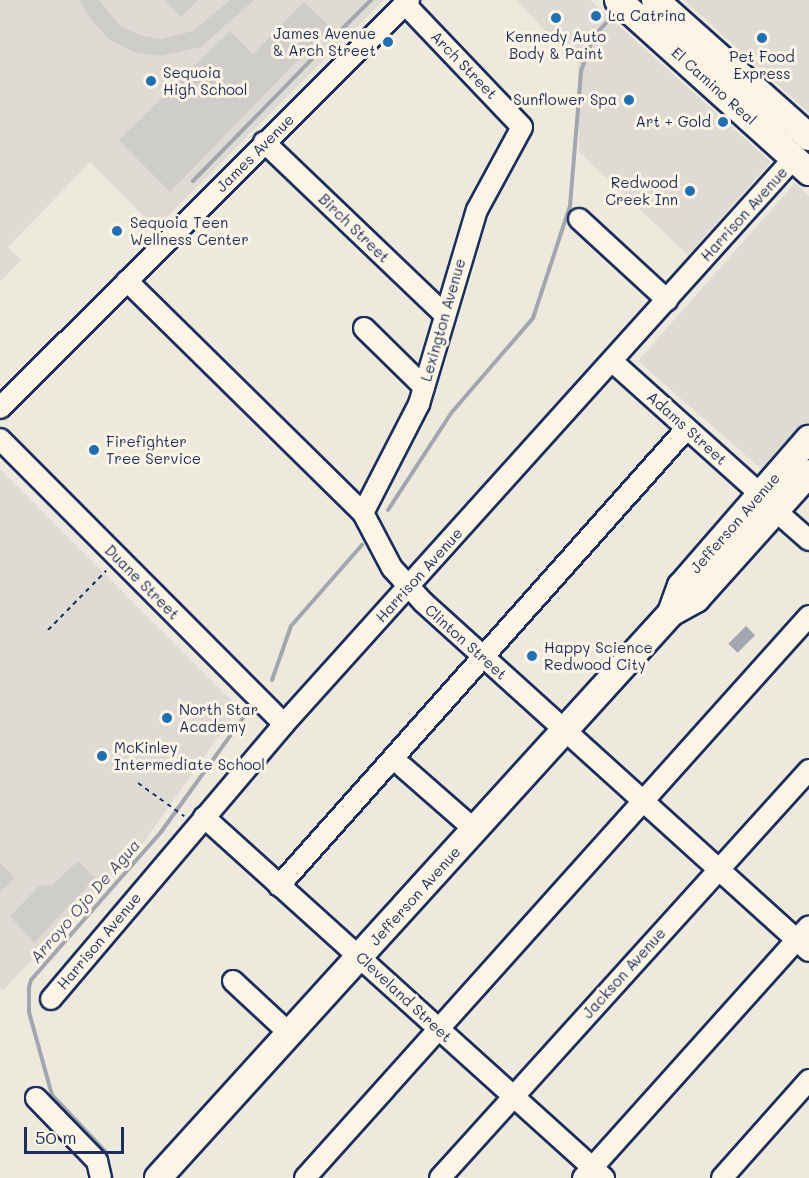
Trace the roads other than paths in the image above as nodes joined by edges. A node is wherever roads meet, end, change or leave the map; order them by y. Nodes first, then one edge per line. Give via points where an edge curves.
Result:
1 (618, 0) edge
2 (655, 0) edge
3 (407, 2) edge
4 (522, 127) joint
5 (809, 137) edge
6 (264, 142) junction
7 (801, 165) edge
8 (579, 219) dead end
9 (128, 281) junction
10 (667, 300) junction
11 (443, 313) junction
12 (364, 328) dead end
13 (613, 362) junction
14 (424, 387) junction
15 (0, 408) edge
16 (687, 428) junction
17 (0, 440) edge
18 (809, 440) edge
19 (809, 466) edge
20 (809, 473) edge
21 (768, 502) junction
22 (363, 513) junction
23 (809, 540) edge
24 (408, 587) junction
25 (671, 613) junction
26 (809, 616) edge
27 (484, 658) junction
28 (284, 724) junction
29 (564, 732) junction
30 (403, 767) dead end
31 (809, 770) edge
32 (641, 801) junction
33 (204, 817) junction
34 (475, 830) junction
35 (718, 870) junction
36 (279, 886) junction
37 (805, 939) edge
38 (360, 956) junction
39 (233, 981) dead end
40 (51, 999) dead end
41 (438, 1029) junction
42 (289, 1033) junction
43 (809, 1080) edge
44 (514, 1096) junction
45 (36, 1098) dead end
46 (593, 1174) edge
47 (101, 1178) edge
48 (158, 1178) edge
49 (305, 1178) edge
50 (440, 1178) edge
51 (722, 1178) edge

1 - 7 main road, El Camino Real
2 - 5 main road, El Camino Real
3 - 4 street, Arch Street
3 - 6 street, James Avenue
4 - 11 street, Lexington Avenue via 477,210
6 - 9 street, James Avenue
6 - 11 street, Birch Street
7 - 10 street, Harrison Avenue
8 - 10 street
9 - 15 street, James Avenue
9 - 22 street, Clinton Street
10 - 13 street, Harrison Avenue
11 - 14 street, Lexington Avenue
12 - 14 street
13 - 16 street, Adams Street
13 - 24 street, Harrison Avenue
14 - 22 street, Lexington Avenue
16 - 21 street, Adams Street
16 - 27 street
17 - 28 street, Duane Street
18 - 21 main road, Jefferson Avenue
19 - 21 main road
20 - 21 main road, Jefferson Avenue
21 - 23 street, Adams Street
21 - 25 main road, Jefferson Avenue via 681,586
21 - 25 main road, Jefferson Avenue via 752,538 696,599
22 - 24 street, Clinton Street via 392,568
24 - 27 street, Clinton Street
24 - 28 street, Harrison Avenue
25 - 29 main road, Jefferson Avenue
26 - 32 street
27 - 29 street, Clinton Street
27 - 36 street
28 - 33 street, Harrison Avenue
29 - 32 street, Clinton Street
29 - 34 main road, Jefferson Avenue
30 - 34 street
31 - 35 street, Jackson Avenue
32 - 35 street, Clinton Street
32 - 41 street
33 - 36 street, Cleveland Street
33 - 40 street, Harrison Avenue
34 - 38 main road, Jefferson Avenue
35 - 37 street, Clinton Street
35 - 44 street, Jackson Avenue
36 - 38 street, Cleveland Street
37 - 46 street
38 - 41 street, Cleveland Street
38 - 42 main road, Jefferson Avenue
39 - 42 street
41 - 44 street, Cleveland Street
41 - 49 street
42 - 48 main road, Jefferson Avenue
43 - 51 street
44 - 46 street, Cleveland Street
44 - 50 street, Jackson Avenue
45 - 47 street via 97,1161

